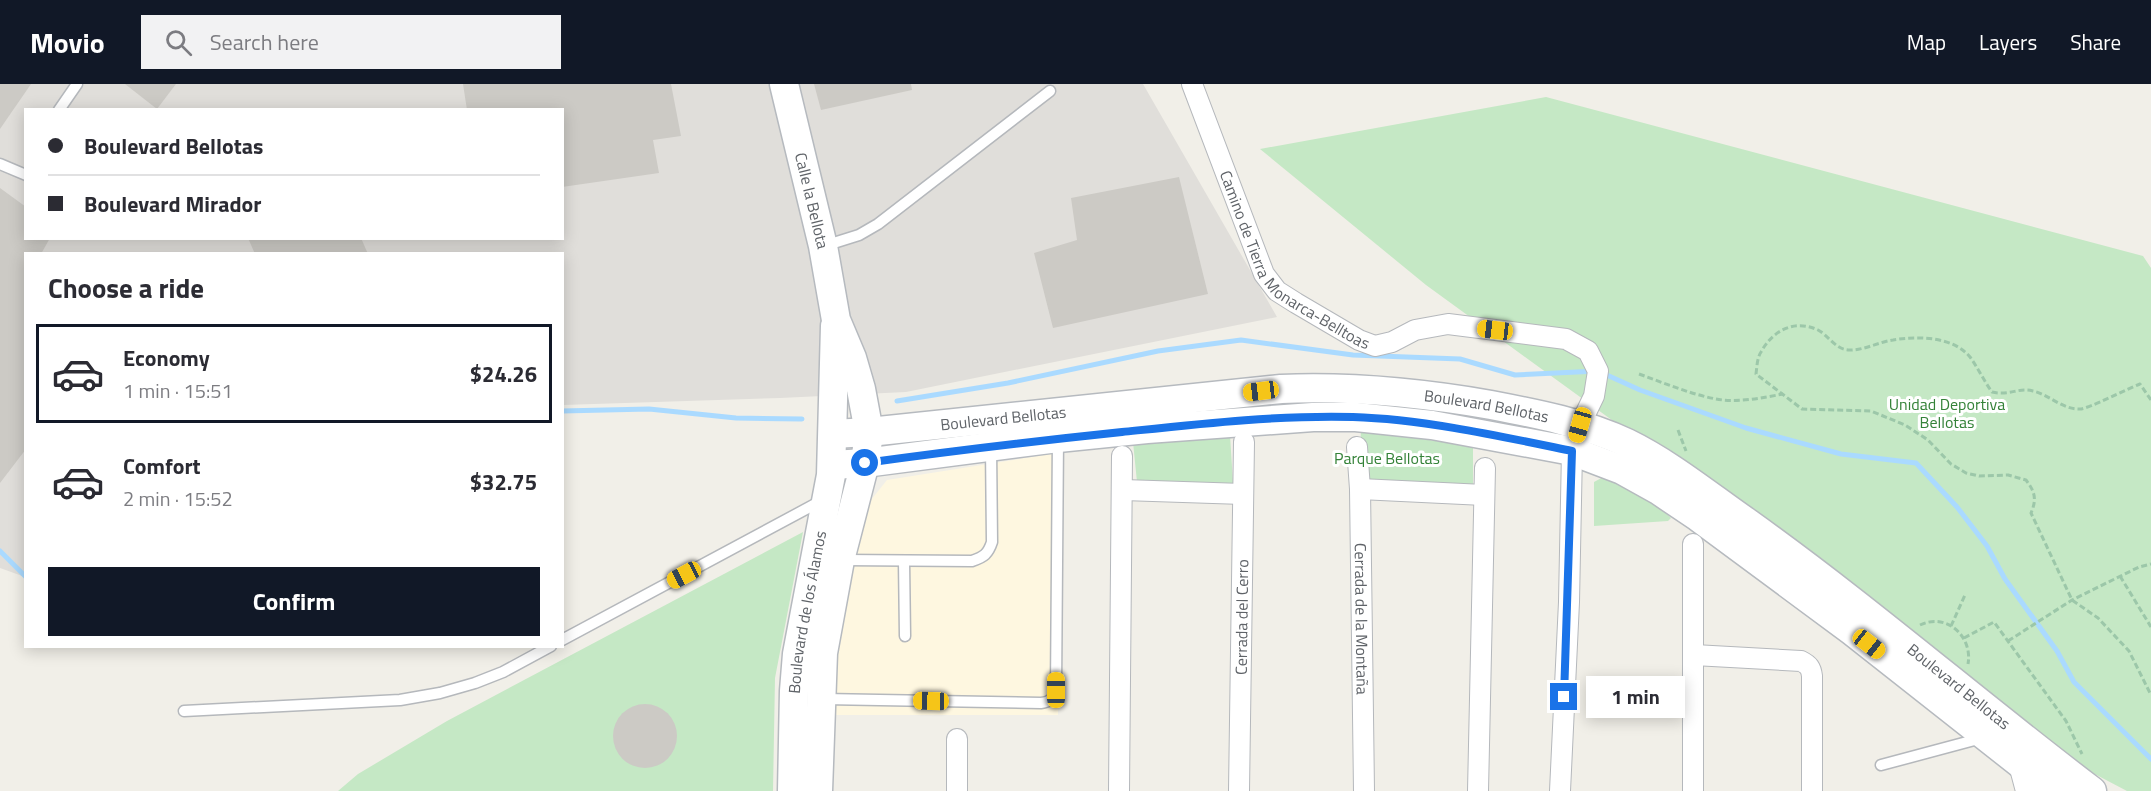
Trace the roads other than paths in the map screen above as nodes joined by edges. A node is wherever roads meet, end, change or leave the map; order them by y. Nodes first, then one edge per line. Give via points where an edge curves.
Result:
1 (77, 84) edge
2 (784, 84) edge
3 (1192, 84) edge
4 (1050, 91) dead end
5 (60, 108) edge
6 (0, 164) edge
7 (24, 174) edge
8 (823, 246) junction
9 (836, 320) junction
10 (1354, 388) junction
11 (1356, 417) junction
12 (1242, 419) junction
13 (869, 432) junction
14 (1120, 432) junction
15 (833, 434) junction
16 (1058, 438) junction
17 (1576, 438) junction
18 (991, 446) junction
19 (1357, 447) dead end
20 (865, 463) junction
21 (832, 465) junction
22 (1485, 468) dead end
23 (1360, 489) junction
24 (1123, 490) junction
25 (1244, 494) junction
26 (1484, 495) junction
27 (826, 498) junction
28 (1697, 517) junction
29 (840, 560) junction
30 (904, 561) junction
31 (1856, 619) junction
32 (905, 636) dead end
33 (564, 639) edge
34 (547, 648) edge
35 (1694, 655) junction
36 (820, 699) junction
37 (184, 711) dead end
38 (1988, 737) junction
39 (957, 739) dead end
40 (2018, 761) junction
41 (1881, 765) dead end
42 (2089, 788) edge
43 (792, 791) edge
44 (818, 791) edge
45 (957, 791) edge
46 (1119, 791) edge
47 (1239, 791) edge
48 (1364, 791) edge
49 (1478, 791) edge
50 (1560, 791) edge
51 (1693, 791) edge
52 (1812, 791) edge
53 (2026, 791) edge
54 (2055, 791) edge

1 - 5 lane
2 - 8 street, Calle la Bellota
3 - 17 street, Camino de Tierra Monarca-Belltoas via 1264,274 1277,291 1375,346 1415,330 1448,324 1566,339 1588,351 1598,371 1594,396
4 - 8 lane via 878,224 860,236
6 - 7 lane
8 - 9 street, Calle la Bellota
9 - 13 street, Calle la Bellota via 852,358
9 - 15 street, Calle la Bellota
10 - 11 street
10 - 12 street, Boulevard Bellotas via 1281,389
10 - 17 street, Boulevard Bellotas via 1456,399 1526,412
11 - 12 street, Boulevard Bellotas
11 - 17 street, Boulevard Bellotas
12 - 14 street, Boulevard Bellotas
12 - 25 street, Cerrada del Cerro
13 - 14 street, Boulevard Bellotas
13 - 15 street, Boulevard Bellotas
13 - 20 street, Boulevard de los Álamos
14 - 16 street, Boulevard Bellotas
14 - 24 street
15 - 21 street, Boulevard de los Álamos
16 - 18 street, Boulevard Bellotas
16 - 36 lane via 1054,697 1041,703
17 - 28 street, Boulevard Bellotas via 1627,443 1670,468
17 - 50 street
18 - 20 street, Boulevard Bellotas
18 - 30 lane via 989,552 972,561
19 - 23 street, Cerrada de la Montaña
20 - 21 street, Boulevard Bellotas
20 - 29 street, Boulevard de los Álamos
21 - 27 street, Boulevard de los Álamos
22 - 26 street
23 - 26 street
23 - 48 street, Cerrada de la Montaña
24 - 25 street
24 - 46 street
25 - 47 street, Cerrada del Cerro
26 - 49 street
27 - 33 lane
27 - 43 street, Boulevard de los Álamos via 797,654
28 - 31 street, Boulevard Bellotas via 1804,563
28 - 35 street
29 - 30 lane
29 - 36 street, Boulevard de los Álamos via 822,653
30 - 32 lane
31 - 38 street, Boulevard Bellotas
31 - 42 street, Boulevard Bellotas via 1904,641
34 - 37 lane via 475,683 400,700
35 - 51 street
35 - 52 street via 1807,664 1812,676
36 - 44 street, Boulevard de los Álamos
38 - 40 street, Boulevard Bellotas
38 - 41 lane
39 - 45 street
40 - 53 street
40 - 54 street, Boulevard Bellotas

